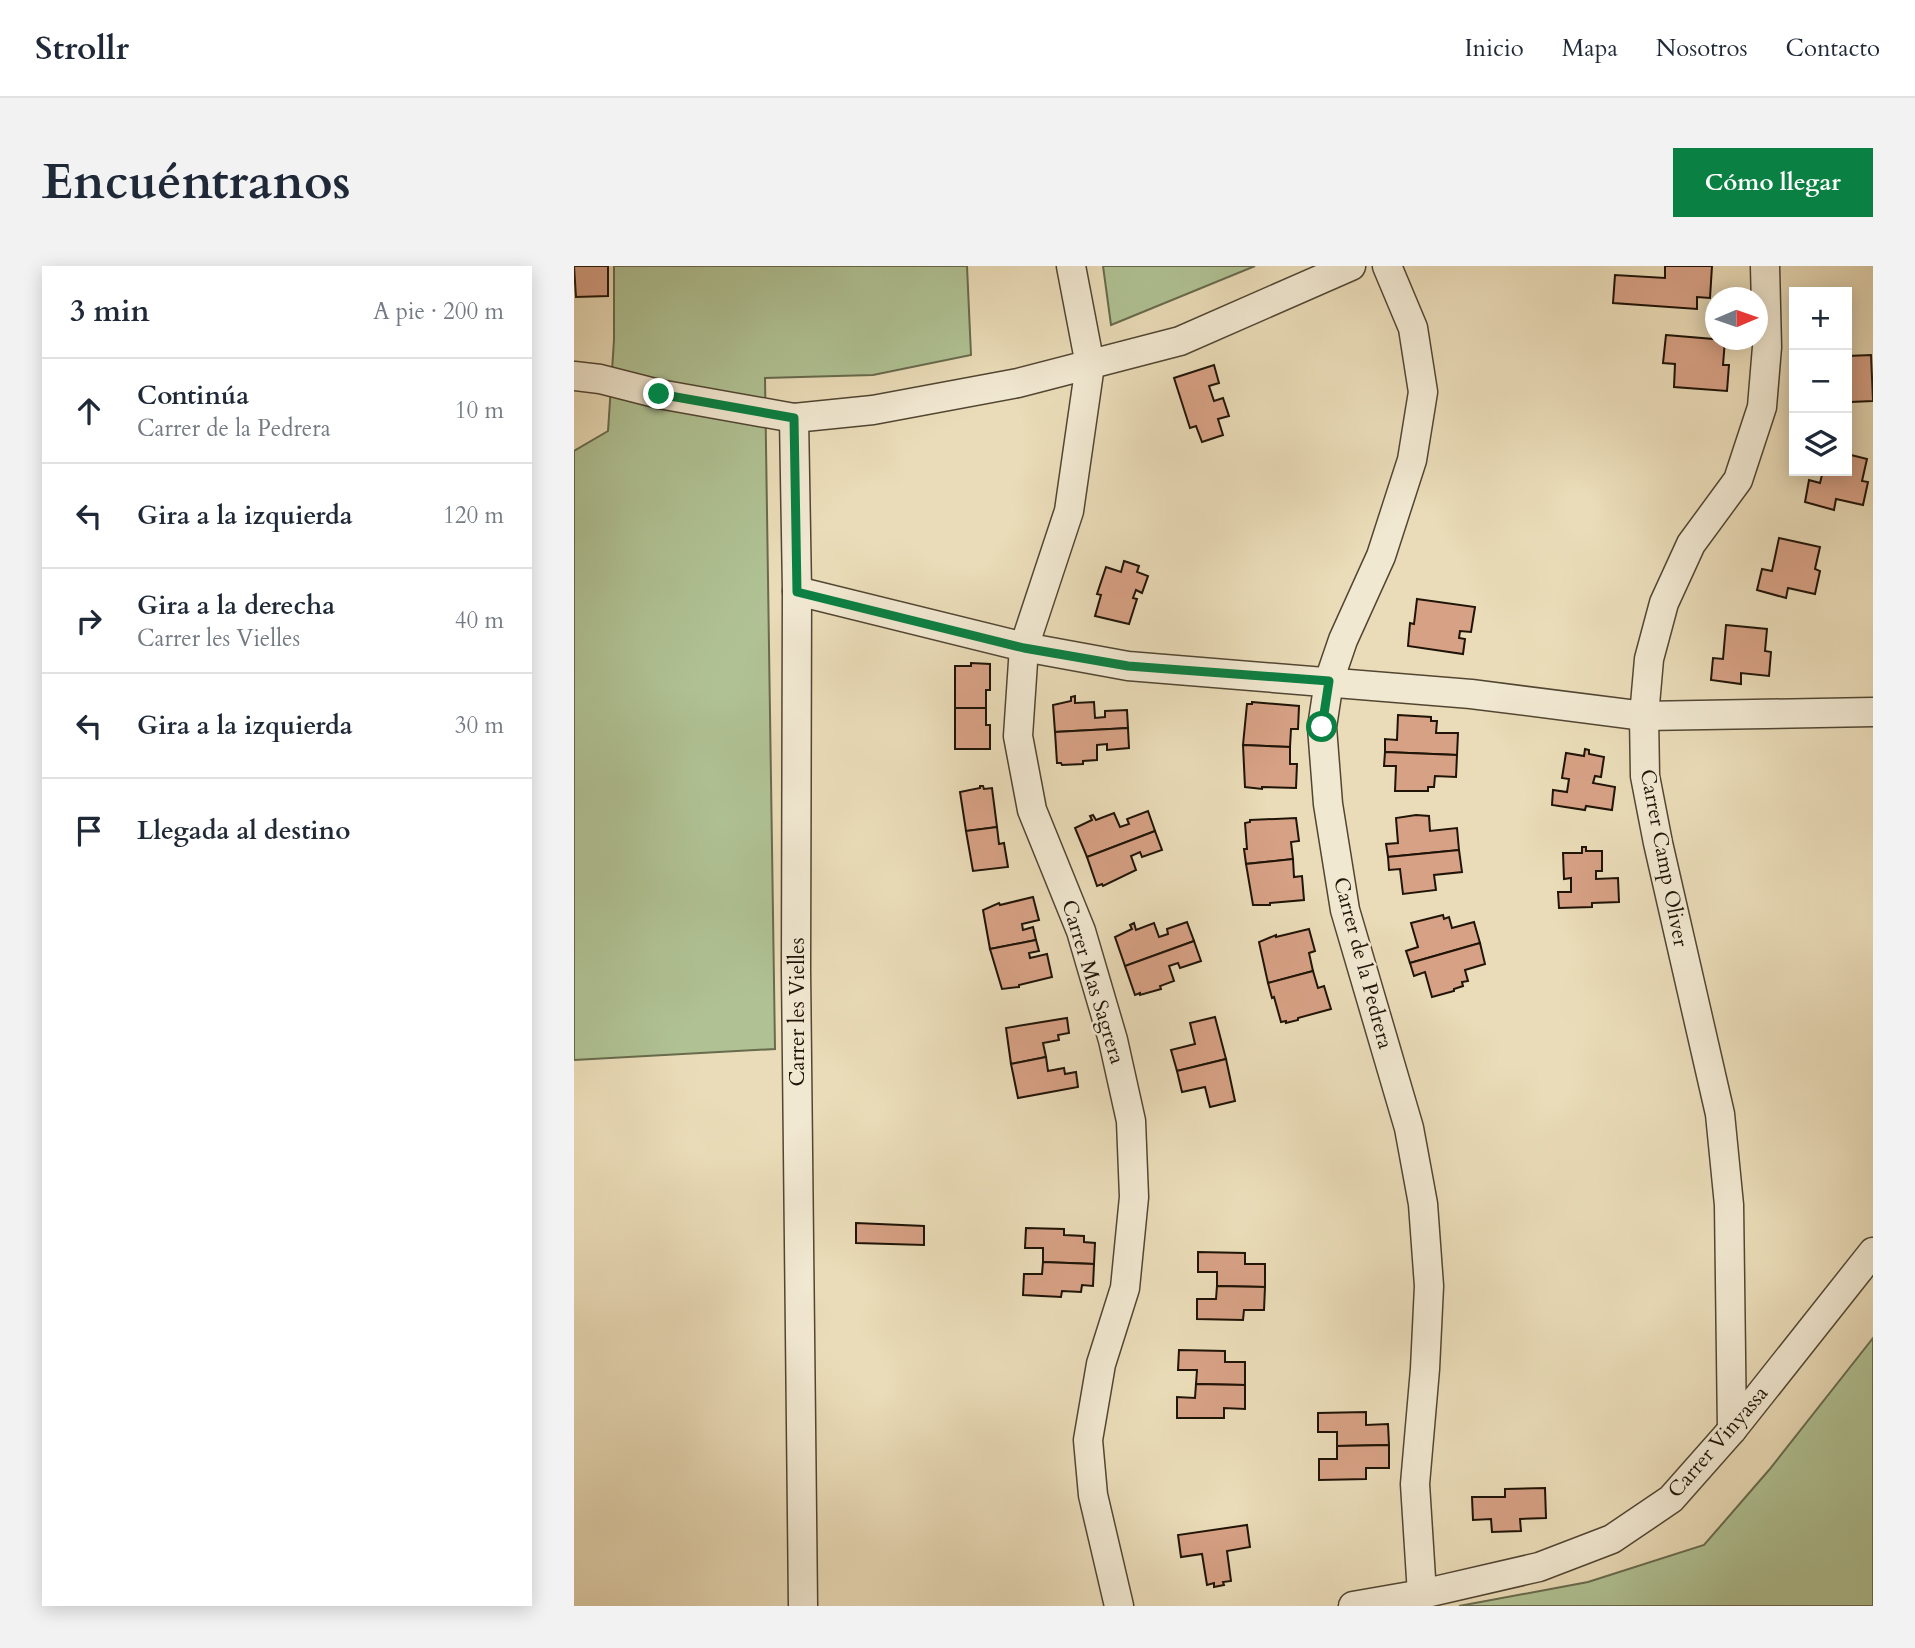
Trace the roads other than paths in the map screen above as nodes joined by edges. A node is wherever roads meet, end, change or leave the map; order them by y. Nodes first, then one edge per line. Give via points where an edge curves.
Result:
1 (1071, 266) edge
2 (1351, 266) edge
3 (1387, 266) edge
4 (1765, 266) edge
5 (1090, 365) junction
6 (574, 376) edge
7 (794, 418) junction
8 (797, 592) junction
9 (1024, 648) junction
10 (1329, 681) junction
11 (1873, 712) edge
12 (1644, 716) junction
13 (1873, 1252) edge
14 (1732, 1430) junction
15 (1422, 1594) junction
16 (803, 1606) edge
17 (1119, 1606) edge
18 (1353, 1606) edge

1 - 5 street, Carrer Mas Sagrera
2 - 5 street via 1180,341
3 - 10 street, Carrer de la Pedrera via 1413,328 1423,392 1412,460 1393,520
4 - 12 street, Carrer Camp Oliver via 1767,348 1762,407 1738,480 1691,544 1664,603 1649,659
5 - 7 street via 886,408
5 - 9 street, Carrer Mas Sagrera via 1069,511
6 - 7 street
7 - 8 street, Carrer les Vielles
8 - 9 street
8 - 16 street, Carrer les Vielles
9 - 10 street via 1128,666
9 - 17 street, Carrer Mas Sagrera via 1018,736 1032,810 1081,931 1131,1121 1134,1197 1125,1288 1101,1364 1088,1440 1093,1495
10 - 12 street
10 - 15 street, Carrer de la Pedrera via 1322,727 1328,804 1345,910 1409,1128 1423,1204 1429,1286 1415,1484
11 - 12 street
12 - 14 street, Carrer Camp Oliver via 1650,803 1720,1114 1729,1205
13 - 14 street, Carrer Vinyassa
14 - 15 street, Carrer Vinyassa via 1671,1499 1612,1539 1539,1567
15 - 18 street, Carrer Vinyassa

